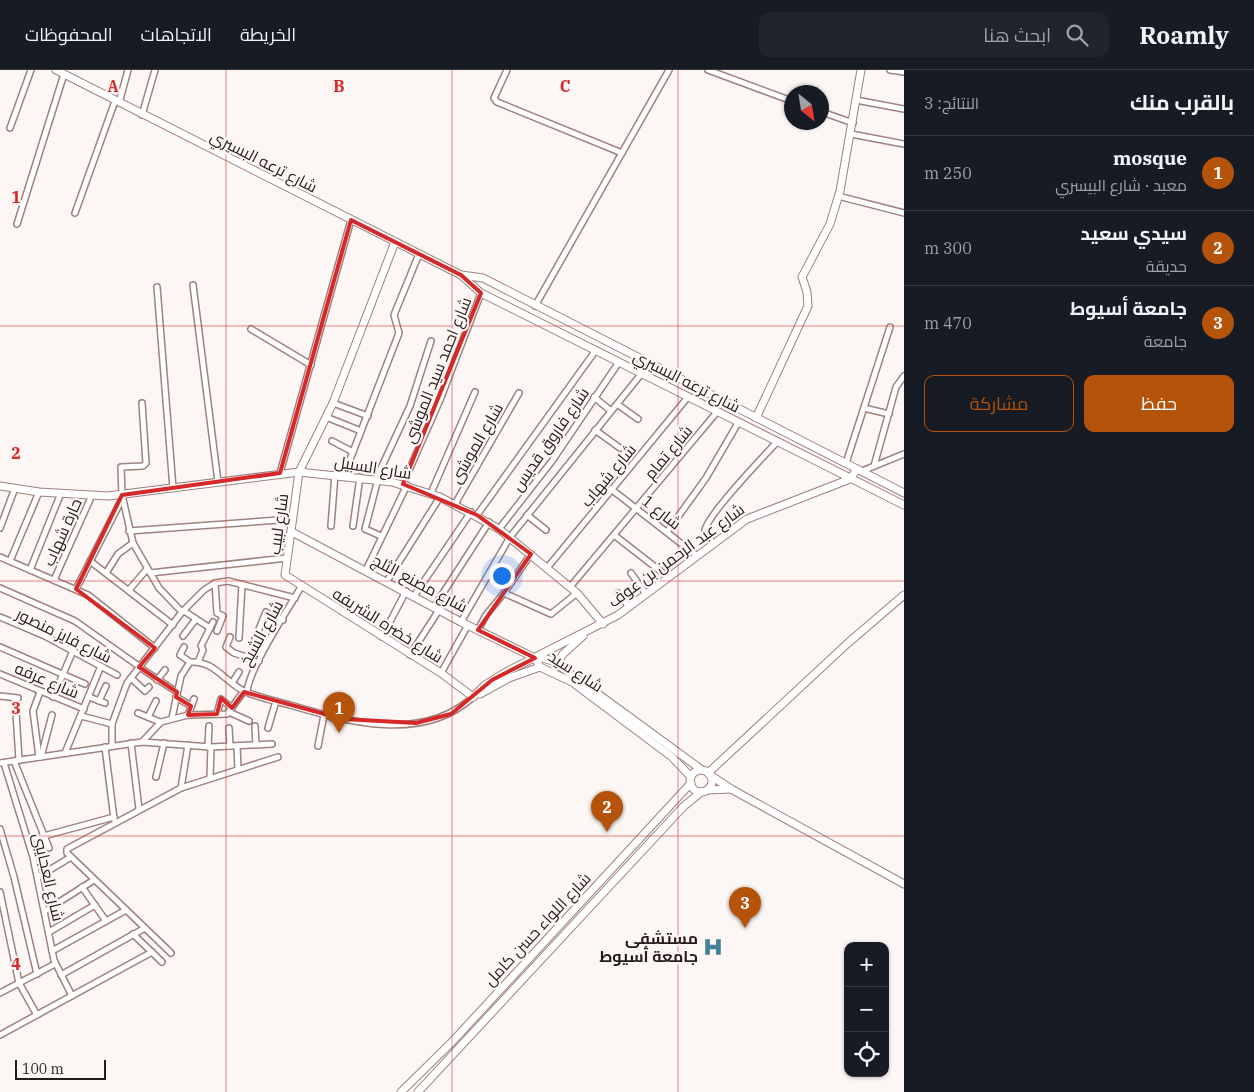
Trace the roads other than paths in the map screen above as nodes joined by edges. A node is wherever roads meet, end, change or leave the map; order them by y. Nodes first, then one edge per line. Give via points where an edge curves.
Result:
1 (30, 70) edge
2 (56, 70) edge
3 (128, 70) edge
4 (155, 70) edge
5 (507, 70) edge
6 (669, 70) edge
7 (708, 70) edge
8 (861, 70) edge
9 (890, 70) edge
10 (904, 72) edge
11 (64, 74) junction
12 (784, 98) edge
13 (856, 100) junction
14 (117, 102) junction
15 (904, 109) edge
16 (142, 115) junction
17 (829, 115) edge
18 (853, 124) junction
19 (10, 128) dead end
20 (851, 134) junction
21 (904, 144) edge
22 (622, 153) junction
23 (838, 196) junction
24 (75, 213) dead end
25 (904, 213) edge
26 (351, 220) junction
27 (17, 224) dead end
28 (395, 242) junction
29 (420, 254) junction
30 (461, 275) junction
31 (194, 285) dead end
32 (157, 287) dead end
33 (482, 293) junction
34 (535, 306) junction
35 (890, 327) dead end
36 (251, 328) dead end
37 (431, 341) dead end
38 (596, 350) junction
39 (619, 362) junction
40 (311, 365) junction
41 (642, 373) junction
42 (904, 376) edge
43 (475, 392) dead end
44 (519, 393) dead end
45 (594, 397) junction
46 (688, 397) junction
47 (716, 398) junction
48 (333, 402) junction
49 (142, 403) dead end
50 (617, 404) junction
51 (709, 408) junction
52 (864, 408) junction
53 (611, 411) junction
54 (717, 412) junction
55 (889, 414) junction
56 (368, 416) junction
57 (326, 418) junction
58 (638, 418) dead end
59 (756, 418) junction
60 (738, 423) junction
61 (595, 430) junction
62 (361, 431) junction
63 (332, 441) dead end
64 (776, 442) junction
65 (620, 448) dead end
66 (353, 452) junction
67 (904, 454) edge
68 (846, 463) junction
69 (874, 466) junction
70 (859, 470) junction
71 (299, 472) junction
72 (280, 473) junction
73 (335, 474) junction
74 (344, 475) junction
75 (360, 477) junction
76 (377, 479) junction
77 (850, 479) junction
78 (218, 482) junction
79 (405, 485) junction
80 (0, 486) edge
81 (14, 488) junction
82 (173, 488) junction
83 (611, 488) junction
84 (39, 492) junction
85 (61, 493) junction
86 (904, 493) edge
87 (431, 494) junction
88 (92, 495) junction
89 (122, 496) junction
90 (440, 497) junction
91 (455, 504) junction
92 (904, 505) edge
93 (637, 508) junction
94 (474, 514) junction
95 (527, 515) junction
96 (293, 519) junction
97 (489, 522) junction
98 (331, 526) dead end
99 (353, 526) dead end
100 (0, 528) edge
101 (499, 529) junction
102 (546, 530) dead end
103 (129, 531) junction
104 (292, 532) junction
105 (667, 532) junction
106 (614, 535) junction
107 (381, 536) junction
108 (510, 536) junction
109 (133, 543) junction
110 (713, 543) junction
111 (531, 554) junction
112 (696, 555) junction
113 (0, 557) edge
114 (288, 558) junction
115 (10, 561) junction
116 (90, 561) junction
117 (547, 568) junction
118 (30, 570) junction
119 (366, 570) junction
120 (149, 571) junction
121 (106, 573) junction
122 (631, 573) dead end
123 (668, 577) junction
124 (288, 578) joint
125 (54, 580) junction
126 (387, 581) junction
127 (215, 583) junction
128 (242, 584) junction
129 (301, 587) junction
130 (570, 587) junction
131 (0, 588) edge
132 (76, 589) junction
133 (129, 590) junction
134 (406, 591) junction
135 (504, 593) junction
136 (577, 593) junction
137 (618, 593) dead end
138 (646, 594) junction
139 (904, 595) edge
140 (414, 596) junction
141 (295, 598) junction
142 (629, 607) junction
143 (437, 609) junction
144 (183, 612) junction
145 (0, 617) edge
146 (196, 619) junction
147 (208, 619) dead end
148 (283, 620) junction
149 (213, 622) junction
150 (465, 623) junction
151 (603, 624) junction
152 (173, 625) junction
153 (219, 625) junction
154 (210, 628) junction
155 (478, 630) junction
156 (591, 630) junction
157 (217, 631) dead end
158 (183, 636) dead end
159 (230, 637) dead end
160 (382, 637) junction
161 (239, 638) dead end
162 (254, 639) dead end
163 (0, 647) edge
164 (184, 647) dead end
165 (155, 648) junction
166 (72, 651) junction
167 (410, 655) junction
168 (535, 658) junction
169 (259, 661) junction
170 (190, 662) junction
171 (198, 662) junction
172 (557, 664) junction
173 (101, 666) junction
174 (139, 667) junction
175 (540, 667) junction
176 (166, 670) dead end
177 (239, 672) dead end
178 (0, 674) edge
179 (61, 674) junction
180 (441, 674) junction
181 (117, 675) dead end
182 (131, 678) junction
183 (157, 680) junction
184 (232, 683) junction
185 (85, 684) dead end
186 (106, 686) dead end
187 (149, 687) dead end
188 (40, 692) junction
189 (246, 692) junction
190 (176, 695) junction
191 (0, 696) edge
192 (53, 697) junction
193 (89, 697) junction
194 (473, 697) junction
195 (18, 698) dead end
196 (194, 699) dead end
197 (156, 701) dead end
198 (276, 701) junction
199 (191, 706) junction
200 (84, 709) junction
201 (231, 710) junction
202 (16, 713) dead end
203 (138, 713) dead end
204 (188, 714) junction
205 (217, 714) junction
206 (52, 715) dead end
207 (324, 715) junction
208 (80, 716) junction
209 (148, 717) junction
210 (172, 718) junction
211 (249, 721) dead end
212 (160, 722) junction
213 (112, 724) junction
214 (209, 726) dead end
215 (255, 726) dead end
216 (229, 728) dead end
217 (268, 728) dead end
218 (142, 742) junction
219 (164, 743) junction
220 (132, 744) junction
221 (272, 744) dead end
222 (256, 745) junction
223 (112, 746) junction
224 (188, 746) junction
225 (230, 746) junction
226 (237, 746) junction
227 (318, 746) dead end
228 (105, 747) junction
229 (209, 747) junction
230 (65, 753) junction
231 (40, 757) junction
232 (278, 757) dead end
233 (17, 761) junction
234 (2, 763) edge
235 (238, 769) junction
236 (707, 773) junction
237 (156, 777) dead end
238 (210, 778) junction
239 (691, 780) junction
240 (181, 788) junction
241 (731, 789) junction
242 (704, 791) junction
243 (139, 809) junction
244 (114, 820) junction
245 (0, 829) edge
246 (44, 836) junction
247 (28, 840) junction
248 (49, 848) dead end
249 (71, 857) junction
250 (38, 877) junction
251 (94, 880) junction
252 (904, 884) edge
253 (82, 887) junction
254 (0, 892) edge
255 (95, 906) junction
256 (126, 910) junction
257 (45, 912) junction
258 (106, 921) junction
259 (145, 928) junction
260 (49, 932) junction
261 (133, 934) junction
262 (540, 946) junction
263 (52, 951) junction
264 (152, 952) junction
265 (171, 953) dead end
266 (549, 953) junction
267 (162, 962) dead end
268 (55, 964) junction
269 (37, 974) junction
270 (61, 975) junction
271 (19, 983) junction
272 (0, 993) edge
273 (72, 996) junction
274 (37, 1015) junction
275 (0, 1035) edge
276 (452, 1042) junction
277 (460, 1049) junction
278 (401, 1092) edge
279 (418, 1092) edge

1 - 19 street
2 - 11 street, شارع ترعه البسيري
3 - 14 street
4 - 16 street
5 - 22 street via 494,94 497,102
6 - 22 street
7 - 12 street
8 - 13 street
9 - 10 street
11 - 14 street, شارع ترعه البسيري
11 - 27 street
13 - 15 street
13 - 18 street
14 - 16 street, شارع ترعه البسيري
14 - 24 street
16 - 26 street, شارع ترعه البسيري
17 - 18 street
18 - 20 street
20 - 21 street
20 - 23 street
22 - 34 street
23 - 25 street
23 - 59 street via 830,224 802,277 809,298 808,306
26 - 28 street, شارع ترعه البسيري
26 - 40 street
28 - 29 street, شارع ترعه البسيري
28 - 48 street, شارع لبيب
29 - 30 street, شارع ترعه البسيري
29 - 56 street via 394,315 400,333
30 - 33 street, شارع ترعه البسيري
30 - 34 street, شارع ترعه البسيري via 483,278
31 - 78 street
32 - 82 street
33 - 38 street, شارع ترعه البسيري
33 - 79 street, شارع احمد سيد الموشى
34 - 47 street, شارع ترعه البسيري
35 - 52 street
36 - 40 street
37 - 76 street via 410,406
38 - 39 street, شارع ترعه البسيري
38 - 94 street
39 - 41 street, شارع ترعه البسيري
39 - 45 street, شارع فاروق قديس
40 - 72 street
41 - 46 street, شارع ترعه البسيري
41 - 50 street
42 - 55 street via 896,387
43 - 87 street
44 - 91 street, شارع الموشى
45 - 53 street
45 - 101 street, شارع فاروق قديس via 552,461
46 - 51 street, شارع ترعه البسيري
46 - 83 street, شارع شهاب
47 - 51 street
47 - 59 street, شارع ترعه البسيري
48 - 56 street
48 - 57 street, شارع لبيب
49 - 89 street via 146,463 121,467
50 - 53 street
50 - 58 street
51 - 54 street, شارع ترعه البسيري
52 - 55 street
52 - 68 street
53 - 61 street
54 - 60 street, شارع ترعه البسيري
54 - 93 street, شارع تمام
55 - 69 street
56 - 62 street
57 - 62 street
57 - 71 street, شارع لبيب
59 - 68 street, شارع ترعه البسيري
60 - 64 street, شارع ترعه البسيري
60 - 105 street via 706,478
61 - 65 street
61 - 95 street
62 - 66 street
63 - 66 street
64 - 77 street, شارع ترعه البسيري
64 - 110 street via 706,528 706,534
66 - 74 street
67 - 69 street
68 - 70 street, شارع ترعه البسيري
69 - 70 street
70 - 77 street
70 - 86 street, شارع ترعه البسيري
71 - 72 street, شارع السبيل
71 - 73 street, شارع السبيل
71 - 96 street, شارع لبيب
72 - 78 street, شارع السبيل
73 - 74 street, شارع السبيل
73 - 98 street
74 - 75 street, شارع السبيل
75 - 76 street, شارع السبيل
75 - 99 street
76 - 79 street, شارع السبيل
76 - 107 street via 365,529
77 - 92 street, شارع ترعه البسيري
77 - 110 street, شارع عبد الرحمن بن عوف via 754,515
78 - 82 street, شارع السبيل
79 - 87 street, شارع السبيل
79 - 107 street, شارع احمد سيد الموشى
80 - 81 street, شارع السبيل
81 - 84 street, شارع السبيل
81 - 100 street
82 - 89 street, شارع السبيل
83 - 93 street, شارع 1
83 - 117 street, شارع شهاب
84 - 85 street, شارع السبيل
84 - 115 street
85 - 88 street, شارع السبيل
85 - 118 street
87 - 90 street, شارع السبيل
88 - 89 street, شارع السبيل
88 - 125 street, حارة شهاب
89 - 103 street
89 - 116 street
90 - 91 street, شارع السبيل
90 - 126 street
91 - 94 street, شارع السبيل
93 - 105 street, شارع 1
93 - 106 street, شارع تمام
94 - 97 street, شارع السبيل
94 - 140 street
95 - 102 street
95 - 108 street
96 - 103 street
96 - 104 street, شارع لبيب
97 - 101 street, شارع السبيل
97 - 143 street
101 - 108 street, شارع السبيل
103 - 109 street
104 - 114 street, شارع لبيب
104 - 119 street, شارع مصنع الثلج
105 - 112 street, شارع 1
106 - 123 street
106 - 130 street, شارع تمام
107 - 119 street, شارع احمد سيد الموشى
108 - 111 street, شارع السبيل
108 - 150 street
109 - 120 street
109 - 121 street via 118,554
110 - 112 street, شارع عبد الرحمن بن عوف
111 - 117 street, شارع السبيل
111 - 135 street
112 - 123 street, شارع عبد الرحمن بن عوف
113 - 115 street
114 - 120 street
114 - 124 street, شارع لبيب via 285,574
115 - 118 street
116 - 121 street
116 - 132 street
117 - 130 street, شارع السبيل
118 - 125 street
119 - 126 street, شارع مصنع الثلج
120 - 133 street
120 - 144 street via 162,591
121 - 133 street
122 - 138 street
123 - 138 street, شارع عبد الرحمن بن عوف
124 - 129 street, شارع خضره الشريفه
125 - 132 street
126 - 134 street, شارع مصنع الثلج
127 - 128 street
127 - 144 street
127 - 153 street via 218,613 223,616
128 - 141 street
128 - 161 street
129 - 141 street, شارع الشيخ
129 - 160 street, شارع خضره الشريفه
130 - 136 street, شارع السبيل
131 - 174 street via 75,621
132 - 165 street
133 - 152 street
134 - 140 street, شارع مصنع الثلج
134 - 160 street
135 - 136 street via 551,614
135 - 155 street
136 - 151 street, شارع السبيل
137 - 142 street
138 - 142 street, شارع عبد الرحمن بن عوف
139 - 236 street
140 - 143 street, شارع مصنع الثلج
141 - 148 street, شارع الشيخ
142 - 151 street, شارع عبد الرحمن بن عوف
143 - 150 street, شارع مصنع الثلج
143 - 167 street
144 - 146 street
144 - 152 street
145 - 166 street, شارع فايز منصور
146 - 154 street
146 - 158 street
147 - 149 street
148 - 162 street via 266,612
148 - 169 street, شارع الشيخ
149 - 153 street
149 - 154 street
150 - 155 street, شارع مصنع الثلج
150 - 180 street
151 - 156 street, شارع عبد الرحمن بن عوف
152 - 165 street
153 - 157 street
154 - 171 street
155 - 168 street, شارع مصنع الثلج
156 - 168 street, شارع عبد الرحمن بن عوف
156 - 172 street, شارع عبد الرحمن بن عوف
159 - 169 street via 226,647
160 - 167 street, شارع خضره الشريفه
163 - 179 street
164 - 170 street via 180,654
165 - 174 street
166 - 173 street, شارع فايز منصور
166 - 179 street
167 - 180 street, شارع خضره الشريفه
168 - 172 street, شارع سيد via 546,658
168 - 175 street, شارع سيد
168 - 194 street, شارع عبد الرحمن بن عوف via 492,680
169 - 189 street, شارع الشيخ
170 - 171 street
170 - 190 street via 184,669
171 - 184 street via 214,668
172 - 236 street, شارع سيد
173 - 181 street, شارع فايز منصور
173 - 193 street
174 - 182 street
174 - 183 street
175 - 194 street via 509,678
175 - 239 street, شارع سيد via 572,682 672,757
176 - 183 street
177 - 184 street
178 - 188 street, شارع عرفه
179 - 185 street
179 - 192 street
180 - 194 street, شارع خضره الشريفه
182 - 187 street via 145,691
182 - 213 street via 124,688
183 - 190 street
184 - 189 street
186 - 193 street via 102,702
188 - 192 street, شارع عرفه
188 - 231 street via 33,710
189 - 198 street
189 - 201 street, شارع الشيخ
190 - 199 street
190 - 210 street
191 - 195 street
192 - 200 street, شارع عرفه
193 - 200 street
194 - 207 street via 451,714 416,723 362,722
196 - 199 street
197 - 209 street
198 - 207 street
198 - 217 street
199 - 204 street
200 - 208 street
201 - 205 street
201 - 205 street via 221,699
201 - 211 street
202 - 233 street
203 - 209 street
204 - 205 street
204 - 210 street
206 - 231 street
207 - 227 street
208 - 213 street
208 - 230 street
209 - 212 street
210 - 212 street
212 - 218 street
213 - 223 street
214 - 229 street
215 - 222 street
216 - 225 street
218 - 219 street
218 - 220 street
219 - 224 street
219 - 237 street
220 - 223 street
220 - 243 street
221 - 222 street
222 - 226 street
223 - 228 street
224 - 229 street
224 - 240 street
225 - 226 street
225 - 229 street
226 - 235 street
228 - 230 street
228 - 244 street
229 - 238 street
230 - 231 street
231 - 233 street
232 - 235 street
233 - 234 street
233 - 246 street
234 - 247 street, شارع العجايبى
235 - 238 street
236 - 239 street via 696,772
236 - 241 street, شارع سيد
236 - 242 street via 712,784
238 - 240 street
239 - 242 street via 695,789
239 - 262 street, شارع اللواء حسن كامل
240 - 243 street
241 - 242 street
241 - 252 street, شارع سيد
242 - 266 street, شارع اللواء حسن كامل via 682,807
243 - 244 street
244 - 246 street
244 - 249 street via 67,849
245 - 269 street
246 - 247 street
246 - 248 street
247 - 250 street, شارع العجايبى
249 - 250 street
249 - 251 street
250 - 257 street, شارع العجايبى
251 - 253 street
251 - 256 street
253 - 255 street
253 - 257 street
254 - 271 street
255 - 258 street
255 - 260 street
256 - 258 street
256 - 259 street
257 - 260 street, شارع العجايبى
258 - 263 street
259 - 261 street
259 - 265 street
260 - 263 street, شارع العجايبى
261 - 264 street
261 - 270 street
262 - 266 street
262 - 276 street, شارع اللواء حسن كامل
263 - 268 street, شارع العجايبى
264 - 267 street
264 - 273 street
266 - 277 street, شارع اللواء حسن كامل
268 - 269 street
268 - 270 street, شارع العجايبى
269 - 271 street
270 - 273 street, شارع العجايبى
271 - 272 street
271 - 274 street
273 - 274 street
274 - 275 street
276 - 277 street
276 - 278 street, شارع اللواء حسن كامل
277 - 279 street, شارع اللواء حسن كامل

